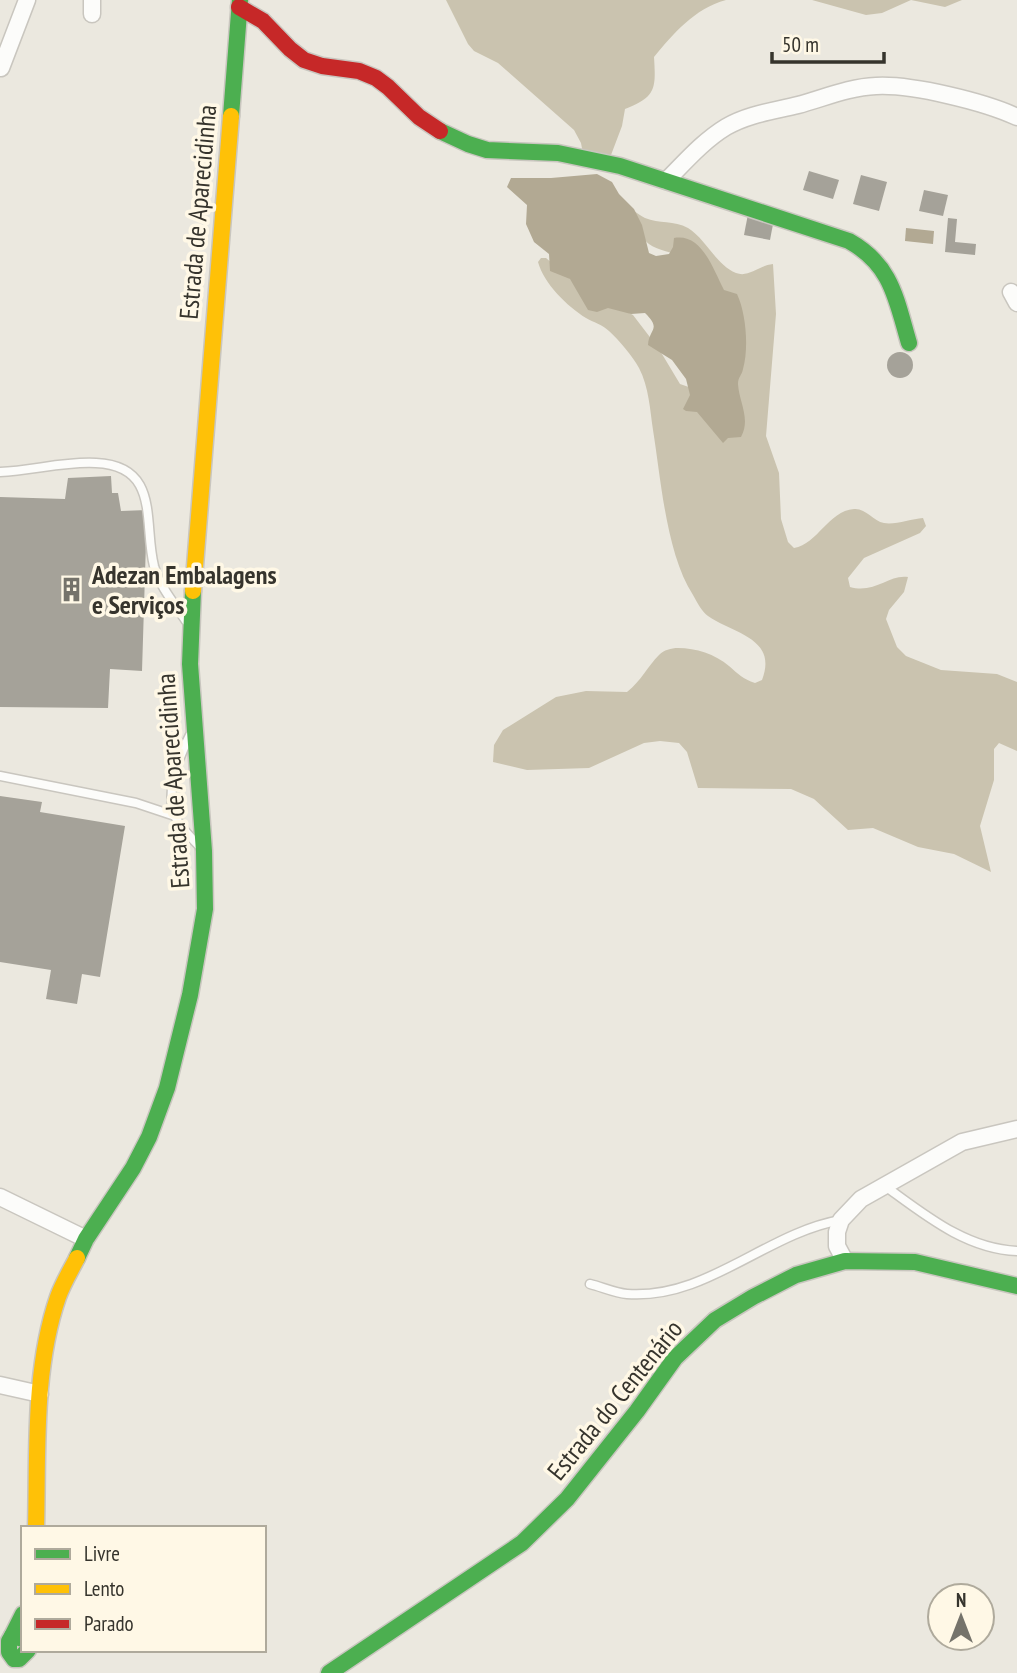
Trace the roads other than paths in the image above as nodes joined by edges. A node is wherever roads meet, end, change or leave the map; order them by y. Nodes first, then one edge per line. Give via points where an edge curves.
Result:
1 (27, 0) edge
2 (239, 4) edge
3 (1, 68) edge
4 (1017, 117) edge
5 (666, 181) junction
6 (909, 343) dead end
7 (0, 472) edge
8 (190, 626) junction
9 (195, 727) junction
10 (0, 776) edge
11 (175, 816) junction
12 (204, 851) junction
13 (1017, 1129) edge
14 (885, 1186) junction
15 (0, 1198) edge
16 (841, 1220) junction
17 (86, 1239) junction
18 (1017, 1251) edge
19 (845, 1261) junction
20 (590, 1284) dead end
21 (1017, 1286) edge
22 (0, 1385) edge
23 (40, 1394) junction
24 (36, 1526) edge
25 (21, 1622) edge
26 (16, 1642) edge
27 (11, 1663) edge
28 (329, 1673) edge

1 - 3 street
2 - 5 street via 305,60 376,77 418,116 474,147 571,155
2 - 8 street, Estrada de Aparecidinha
4 - 5 street via 977,102 900,88 845,90 726,127
5 - 6 street via 814,228 871,256 883,268
7 - 8 lane via 97,463 119,467 135,479 148,505 154,565 162,586
8 - 9 street, Estrada de Aparecidinha
9 - 11 lane via 178,764 173,788
9 - 12 street, Estrada de Aparecidinha
10 - 11 lane via 136,803
11 - 12 lane
12 - 17 street, Estrada de Aparecidinha via 205,909 167,1088 149,1137
13 - 14 street via 962,1142
14 - 16 street via 861,1199
14 - 18 lane via 951,1232
15 - 17 street
16 - 19 street via 837,1246
16 - 20 lane via 806,1229 708,1278 670,1290 624,1294
17 - 23 street, Estrada de Aparecidinha via 59,1295 47,1338
19 - 21 street, Estrada do Centenário via 915,1262
19 - 28 street, Estrada do Centenário via 796,1275 715,1320 675,1358 567,1499 522,1543
22 - 23 street
23 - 24 street, Estrada de Aparecidinha
25 - 26 street
26 - 27 street
26 - 27 street via 1,1648

